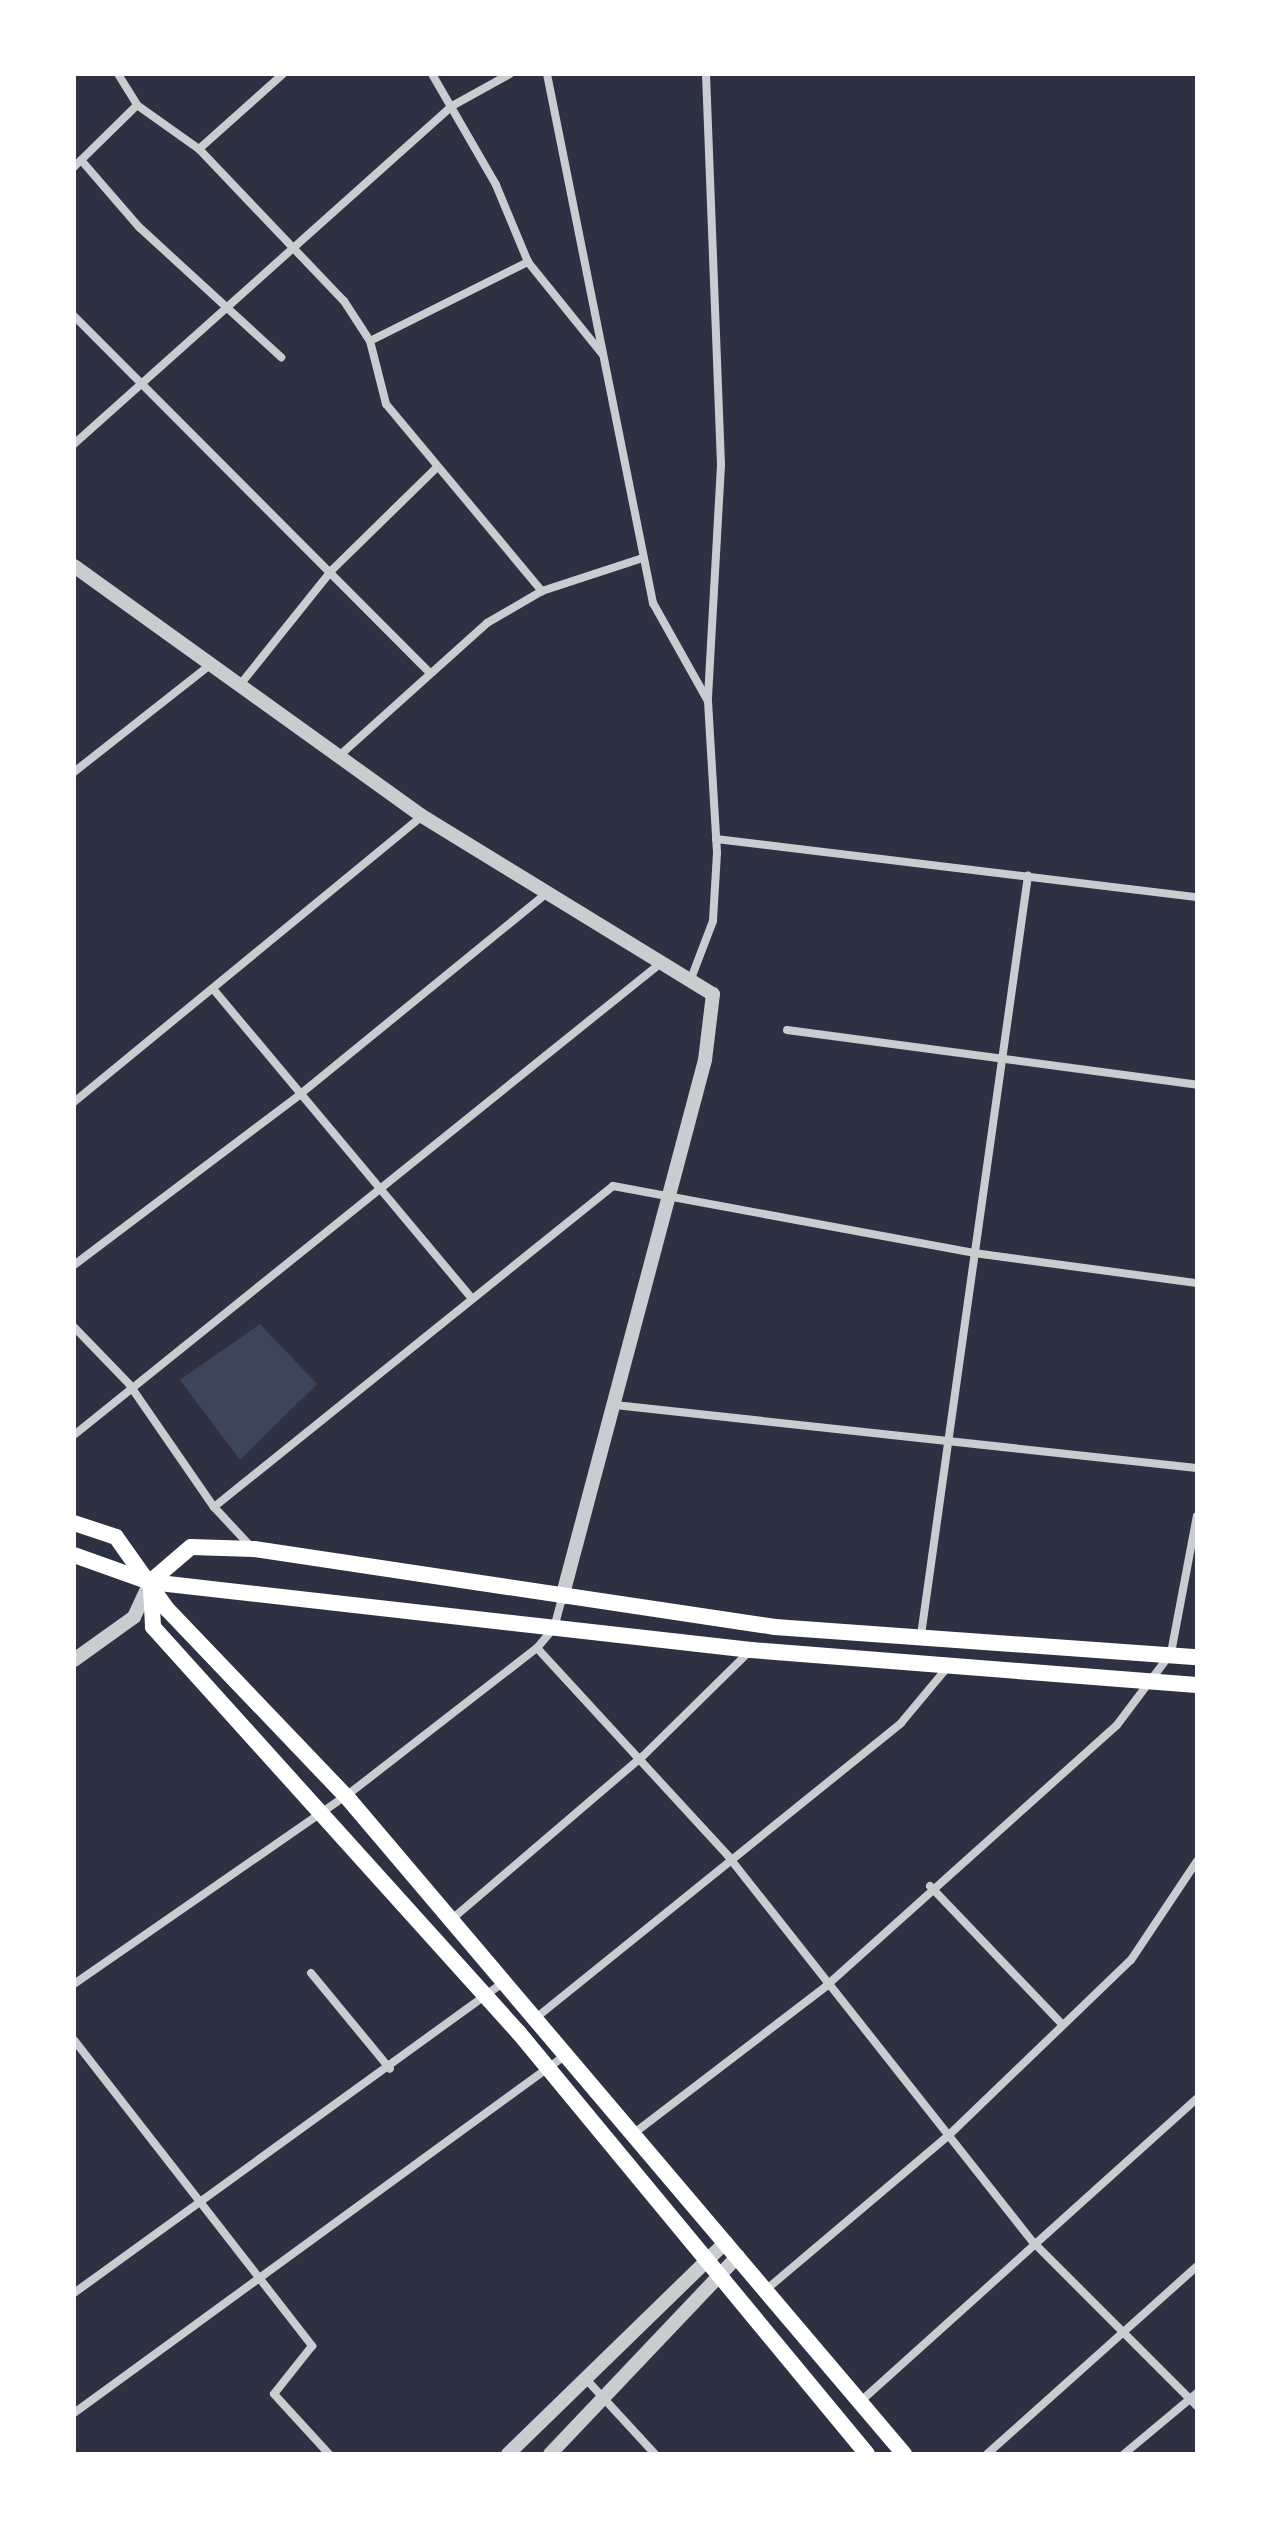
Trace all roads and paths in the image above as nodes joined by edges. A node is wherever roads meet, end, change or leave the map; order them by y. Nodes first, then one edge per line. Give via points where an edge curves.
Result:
1 (118, 74) edge
2 (283, 74) edge
3 (432, 74) edge
4 (510, 74) edge
5 (547, 74) edge
6 (706, 74) edge
7 (137, 105) junction
8 (452, 106) junction
9 (199, 149) junction
10 (77, 164) edge
11 (291, 243) junction
12 (528, 262) junction
13 (227, 301) junction
14 (74, 316) edge
15 (370, 341) junction
16 (281, 357) dead end
17 (605, 358) junction
18 (138, 382) junction
19 (76, 439) edge
20 (436, 468) junction
21 (643, 558) junction
22 (74, 566) edge
23 (332, 570) junction
24 (542, 591) junction
25 (215, 661) junction
26 (430, 673) junction
27 (243, 681) junction
28 (708, 701) junction
29 (339, 756) junction
30 (74, 772) edge
31 (422, 816) junction
32 (716, 839) junction
33 (1028, 876) junction
34 (551, 890) junction
35 (1197, 897) edge
36 (664, 961) junction
37 (692, 976) junction
38 (214, 990) junction
39 (787, 1030) dead end
40 (1007, 1062) junction
41 (1197, 1085) edge
42 (298, 1096) junction
43 (74, 1102) edge
44 (381, 1189) junction
45 (663, 1201) junction
46 (974, 1253) junction
47 (74, 1265) edge
48 (1197, 1283) edge
49 (469, 1295) junction
50 (74, 1327) edge
51 (129, 1384) junction
52 (615, 1405) junction
53 (74, 1435) edge
54 (945, 1443) junction
55 (1197, 1468) edge
56 (214, 1507) junction
57 (1197, 1516) edge
58 (74, 1523) edge
59 (254, 1549) junction
60 (74, 1555) edge
61 (150, 1582) junction
62 (562, 1598) junction
63 (554, 1628) junction
64 (921, 1635) junction
65 (537, 1648) junction
66 (751, 1650) junction
67 (1171, 1653) junction
68 (1197, 1657) edge
69 (74, 1660) edge
70 (946, 1669) junction
71 (1152, 1680) junction
72 (1197, 1685) edge
73 (642, 1757) junction
74 (346, 1796) junction
75 (322, 1812) junction
76 (728, 1856) junction
77 (1197, 1861) edge
78 (930, 1886) junction
79 (452, 1919) junction
80 (311, 1973) dead end
81 (505, 1981) junction
82 (74, 1984) edge
83 (825, 1987) junction
84 (487, 1997) junction
85 (537, 2017) junction
86 (1063, 2025) junction
87 (74, 2040) edge
88 (567, 2054) junction
89 (548, 2068) junction
90 (390, 2069) junction
91 (1197, 2098) edge
92 (633, 2134) junction
93 (950, 2134) junction
94 (202, 2201) junction
95 (726, 2242) junction
96 (1033, 2242) junction
97 (738, 2256) junction
98 (704, 2260) junction
99 (1197, 2266) edge
100 (717, 2276) junction
101 (259, 2278) junction
102 (768, 2288) junction
103 (74, 2293) edge
104 (1124, 2331) junction
105 (583, 2377) junction
106 (603, 2394) junction
107 (1195, 2399) edge
108 (861, 2401) junction
109 (74, 2413) edge
110 (329, 2454) edge
111 (508, 2454) edge
112 (550, 2454) edge
113 (655, 2454) edge
114 (867, 2454) edge
115 (904, 2454) edge
116 (987, 2454) edge
117 (1124, 2454) edge

1 - 7 street
2 - 9 street
3 - 8 street
4 - 8 street
5 - 17 street
6 - 28 street via 721,465
7 - 9 street
7 - 10 street
8 - 11 street
8 - 12 street
9 - 11 street
10 - 13 street via 139,227
11 - 13 street
11 - 15 street
12 - 15 street
12 - 17 street
13 - 16 street
13 - 18 street
14 - 18 street
15 - 20 street via 386,404
17 - 21 street
18 - 19 street
18 - 23 street
20 - 23 street
20 - 24 street
21 - 24 street
21 - 28 street via 653,603
22 - 25 street
23 - 26 street
23 - 27 street
24 - 26 street via 487,623
25 - 27 street
25 - 30 street
26 - 29 street
27 - 29 street
28 - 32 street
29 - 31 street
31 - 34 street
31 - 38 street
32 - 33 street
32 - 37 street via 713,921
33 - 35 street
33 - 40 street
34 - 36 street
34 - 42 street
36 - 37 street
36 - 44 street
37 - 45 street via 713,994 705,1060
38 - 42 street
38 - 43 street
39 - 40 street
40 - 41 street
40 - 46 street
42 - 44 street
42 - 47 street
44 - 49 street
44 - 51 street
45 - 46 street
45 - 49 street via 613,1186
45 - 52 street
46 - 48 street
46 - 54 street
49 - 56 street
50 - 51 street
51 - 53 street
51 - 56 street
52 - 54 street
52 - 62 street
54 - 55 street
54 - 64 street
56 - 59 street
57 - 67 street
58 - 61 main road via 116,1537
59 - 61 main road via 191,1547
59 - 62 main road
60 - 61 main road
61 - 63 main road
61 - 69 street via 134,1617
61 - 74 main road via 167,1609
61 - 75 main road via 153,1627
62 - 63 street
62 - 64 main road via 775,1627
63 - 65 street
63 - 66 main road
64 - 67 main road
65 - 73 street
65 - 74 street
66 - 70 main road
66 - 73 street
67 - 68 main road
67 - 71 street
70 - 71 main road
70 - 76 street via 901,1723
71 - 72 main road
71 - 78 street via 1067,1774
73 - 76 street
73 - 79 street
74 - 75 street
74 - 79 main road
75 - 82 street
75 - 84 main road
76 - 83 street
76 - 85 street
77 - 86 street via 1131,1960
78 - 83 street
78 - 86 street
79 - 81 main road
80 - 90 street
81 - 84 street
81 - 85 main road
83 - 92 street
83 - 93 street
84 - 89 main road
84 - 90 street
85 - 88 main road
86 - 93 street
87 - 94 street
88 - 89 street
88 - 92 main road
89 - 98 main road
89 - 101 street
90 - 94 street
91 - 96 street
92 - 95 main road
93 - 96 street
93 - 102 street
94 - 101 street
94 - 103 street
95 - 97 main road
95 - 98 street
96 - 104 street
96 - 108 street
97 - 100 street
97 - 102 main road
98 - 100 main road
98 - 105 street
99 - 104 street
100 - 106 street
100 - 114 main road
101 - 109 street
101 - 110 street via 312,2346 274,2394
102 - 108 main road
104 - 107 street
104 - 116 street
105 - 106 street
105 - 111 street
106 - 112 street
106 - 113 street
107 - 117 street
108 - 115 main road

